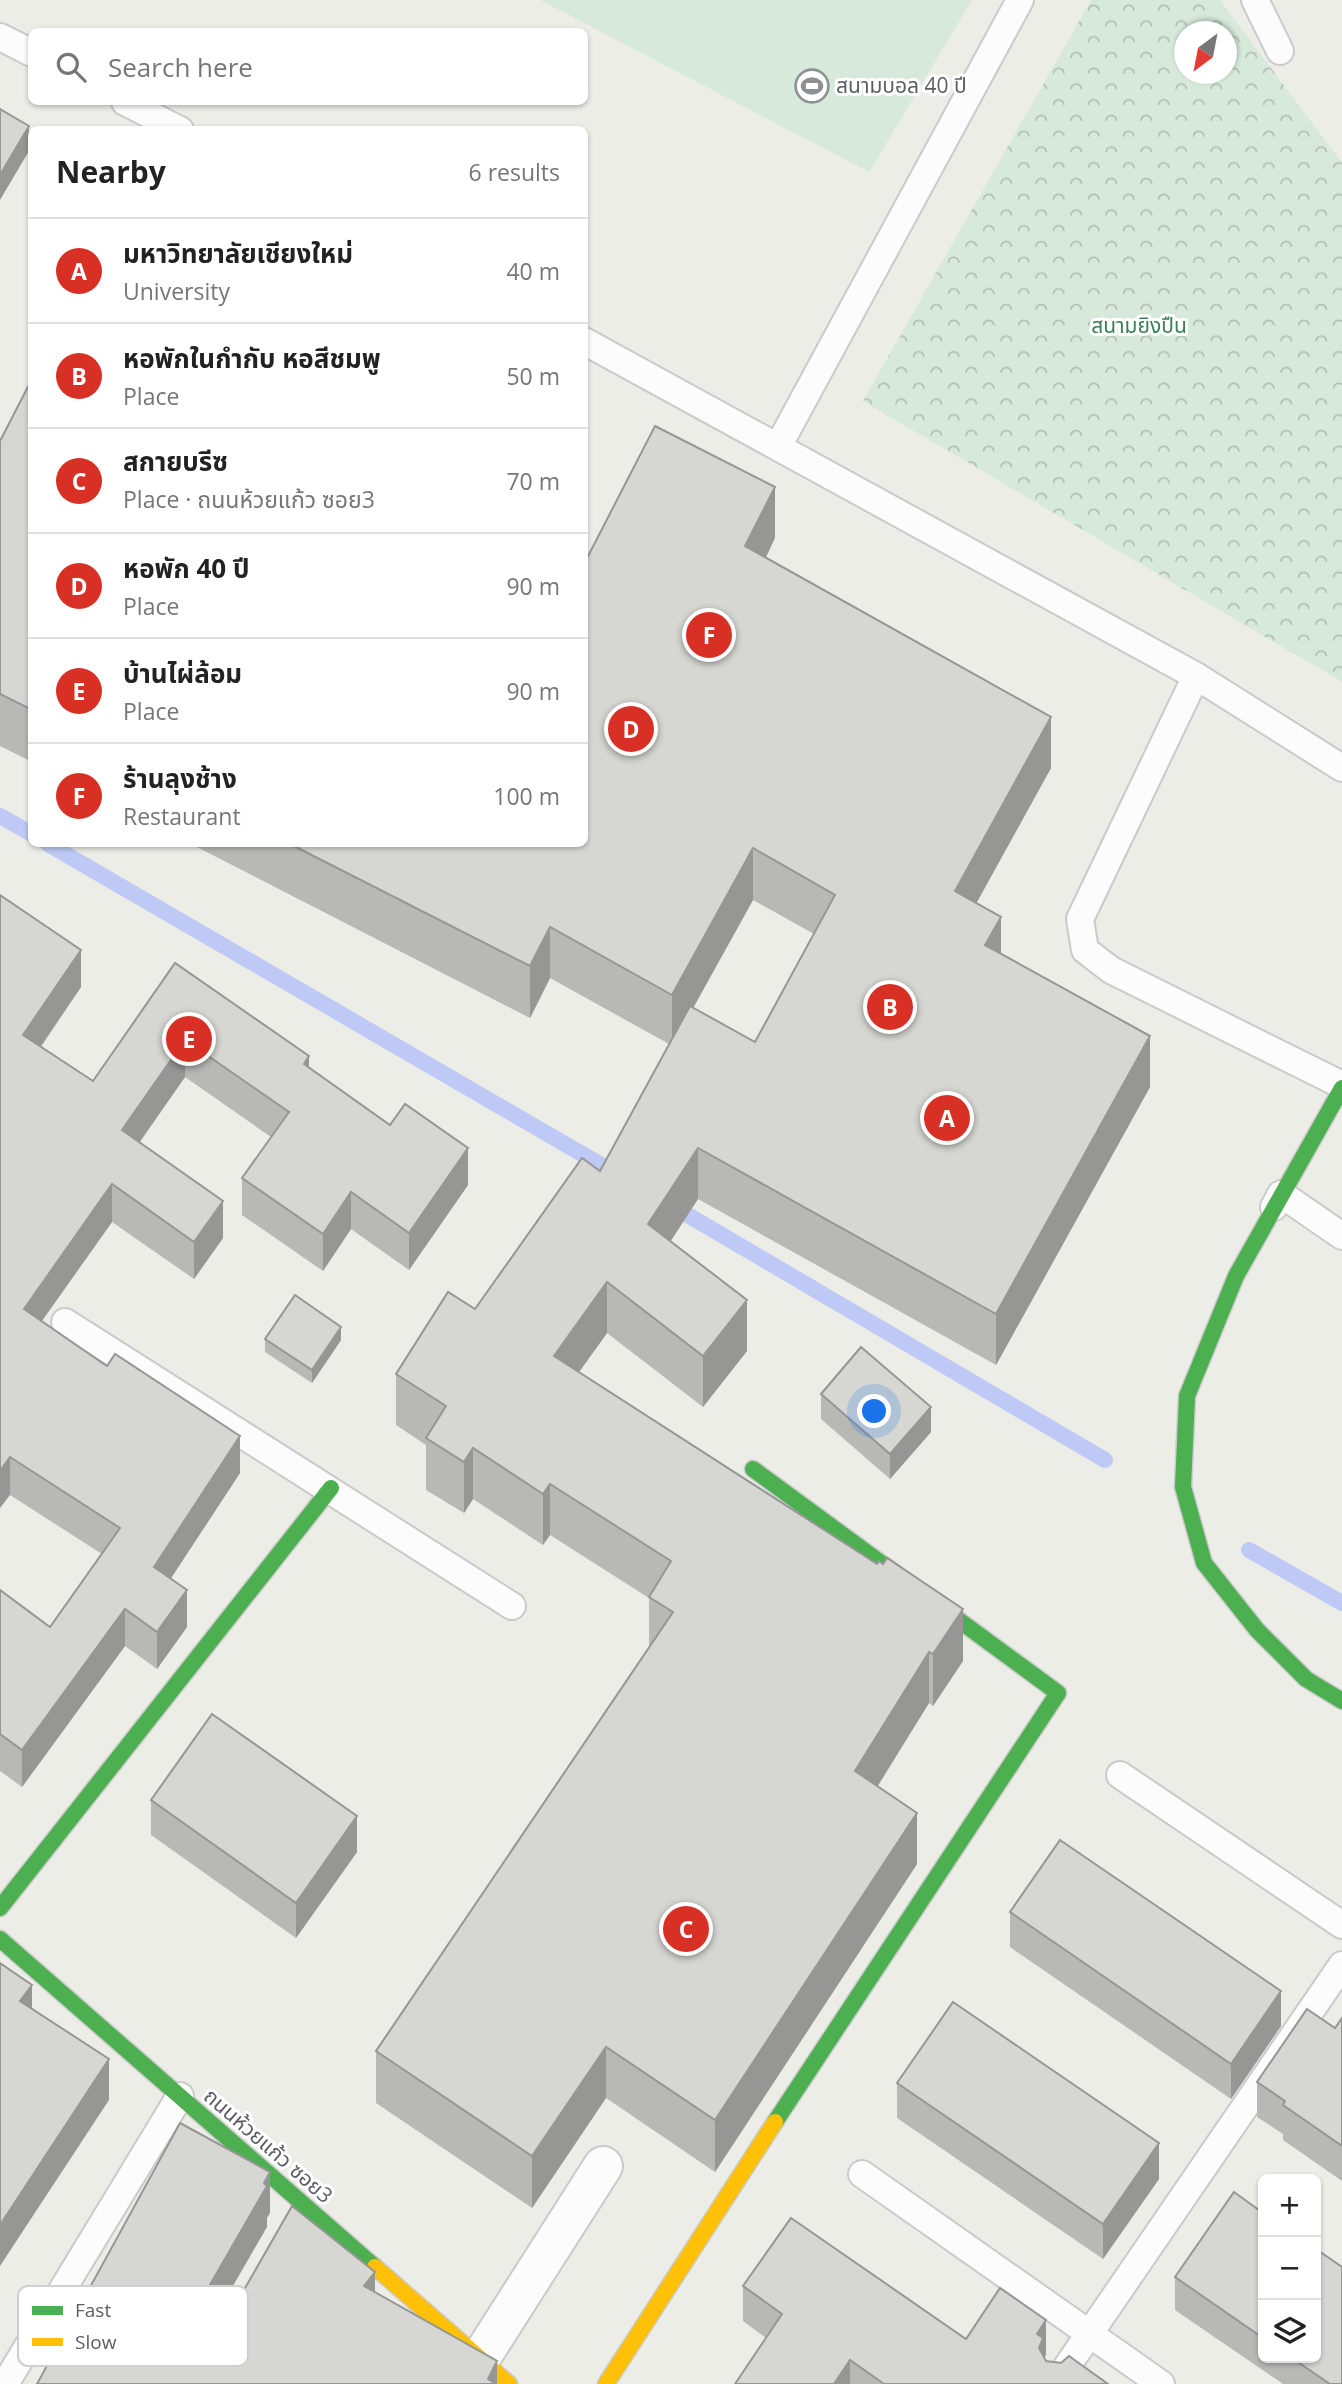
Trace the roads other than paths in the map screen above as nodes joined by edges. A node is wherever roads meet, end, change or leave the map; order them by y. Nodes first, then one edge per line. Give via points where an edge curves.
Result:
1 (1020, 0) edge
2 (1255, 0) edge
3 (0, 37) edge
4 (28, 51) edge
5 (1280, 51) dead end
6 (131, 105) edge
7 (172, 126) edge
8 (588, 343) edge
9 (588, 343) edge
10 (781, 441) junction
11 (1196, 676) junction
12 (1342, 765) edge
13 (1342, 1086) edge
14 (1281, 1194) junction
15 (1342, 1236) edge
16 (65, 1322) dead end
17 (753, 1469) dead end
18 (331, 1488) junction
19 (512, 1606) dead end
20 (1342, 1701) edge
21 (1120, 1775) dead end
22 (0, 1908) edge
23 (1342, 1926) edge
24 (0, 1939) edge
25 (1342, 1965) edge
26 (180, 2096) junction
27 (603, 2166) dead end
28 (862, 2174) dead end
29 (299, 2202) junction
30 (286, 2226) edge
31 (65, 2286) edge
32 (1089, 2334) junction
33 (480, 2359) junction
34 (18, 2363) edge
35 (5, 2384) edge
36 (509, 2384) edge
37 (606, 2384) edge
38 (1055, 2384) edge
39 (1161, 2384) edge

1 - 10 lane
2 - 5 lane
3 - 4 lane
6 - 7 lane
8 - 10 lane
9 - 11 lane
10 - 11 lane
11 - 12 lane
11 - 13 lane via 1080,919 1085,950 1111,970
13 - 14 lane
14 - 15 lane
14 - 20 lane via 1236,1276 1187,1396 1183,1487 1204,1563 1257,1630 1296,1669
16 - 18 lane
17 - 37 street via 1058,1693
18 - 19 lane
18 - 22 street
21 - 23 lane
24 - 26 street, ถนนห้วยแก้ว ซอย3
25 - 32 lane
26 - 29 street, ถนนห้วยแก้ว ซอย3
26 - 31 lane
27 - 33 street
28 - 32 lane
29 - 30 lane
29 - 33 street, ถนนห้วยแก้ว ซอย3
32 - 38 lane
32 - 39 lane
33 - 36 street, ถนนห้วยแก้ว ซอย3
34 - 35 lane

